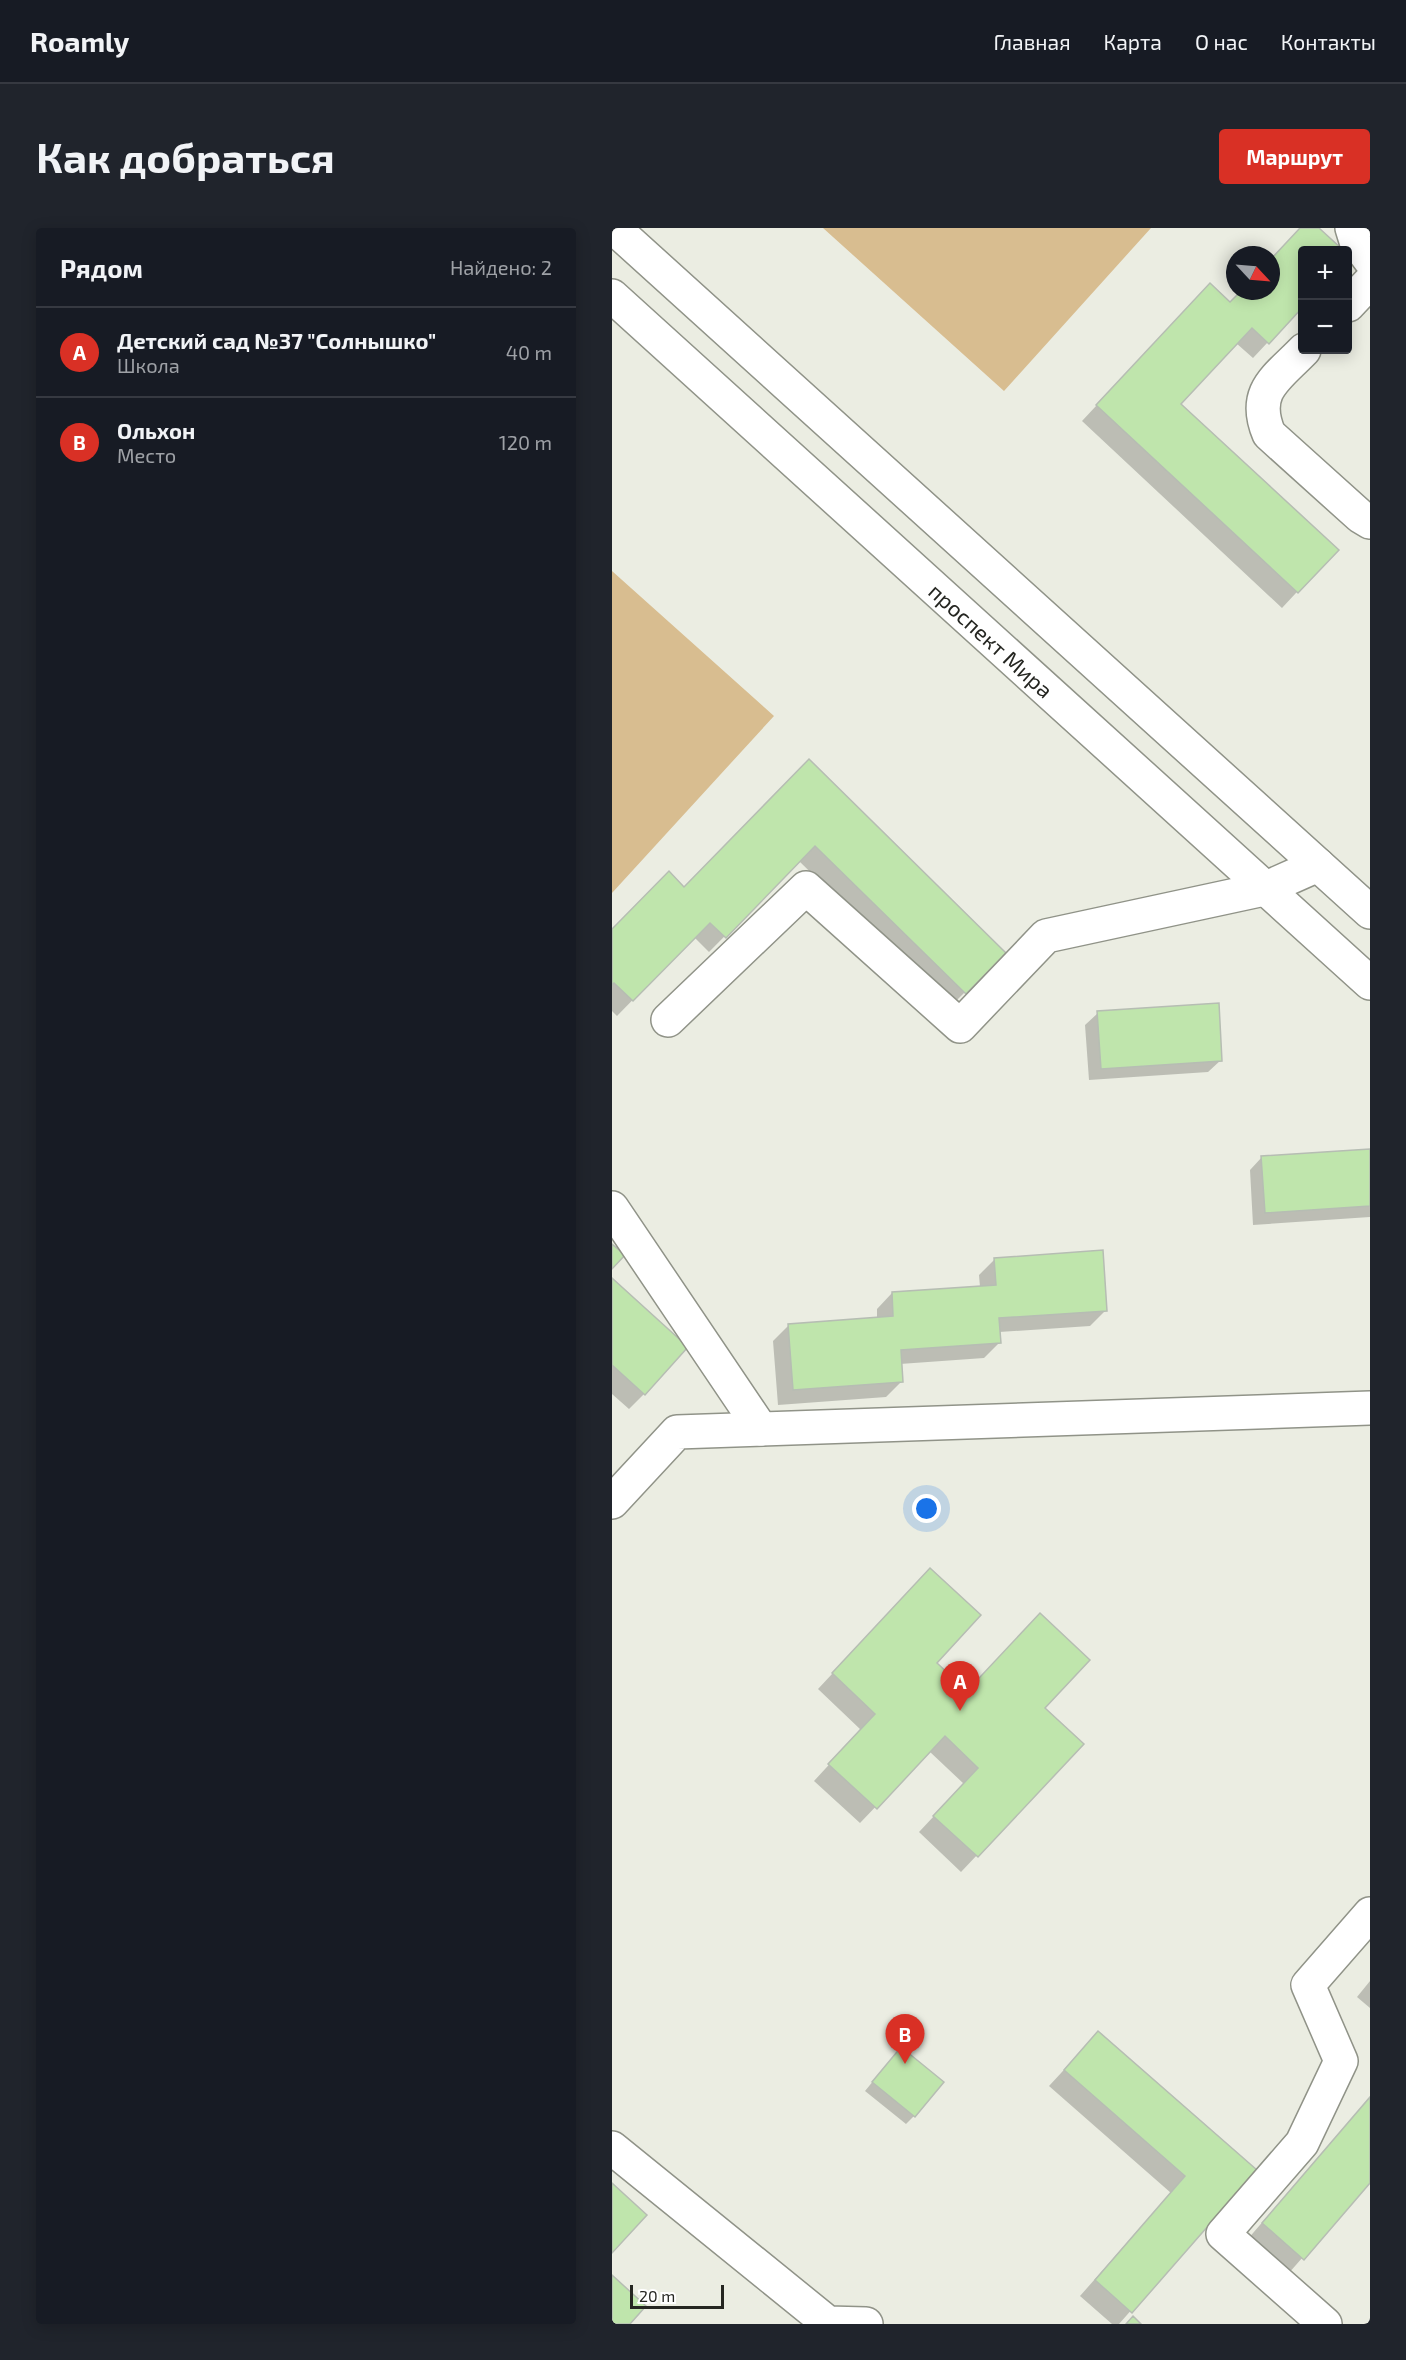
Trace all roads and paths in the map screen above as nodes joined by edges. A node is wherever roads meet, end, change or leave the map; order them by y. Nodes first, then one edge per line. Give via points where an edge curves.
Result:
1 (614, 228) edge
2 (1352, 228) edge
3 (1370, 260) edge
4 (1370, 282) edge
5 (612, 296) edge
6 (1352, 300) edge
7 (1300, 354) edge
8 (1370, 522) edge
9 (1318, 865) junction
10 (1264, 888) junction
11 (1370, 912) edge
12 (1370, 983) edge
13 (668, 1020) dead end
14 (612, 1208) edge
15 (1370, 1408) edge
16 (761, 1429) junction
17 (612, 1502) edge
18 (1370, 1914) edge
19 (612, 2148) edge
20 (866, 2324) edge
21 (1325, 2324) edge

1 - 9 street
2 - 3 street
4 - 6 street
5 - 10 street, проспект Мира
7 - 8 street via 1266,388 1262,418 1269,434
9 - 10 street
9 - 11 street
10 - 12 street, проспект Мира
10 - 13 street via 1046,936 960,1026 806,888
14 - 16 street
15 - 16 street
16 - 17 street via 677,1432
18 - 21 street via 1308,1985 1341,2061 1302,2143 1223,2234
19 - 20 street via 828,2323

